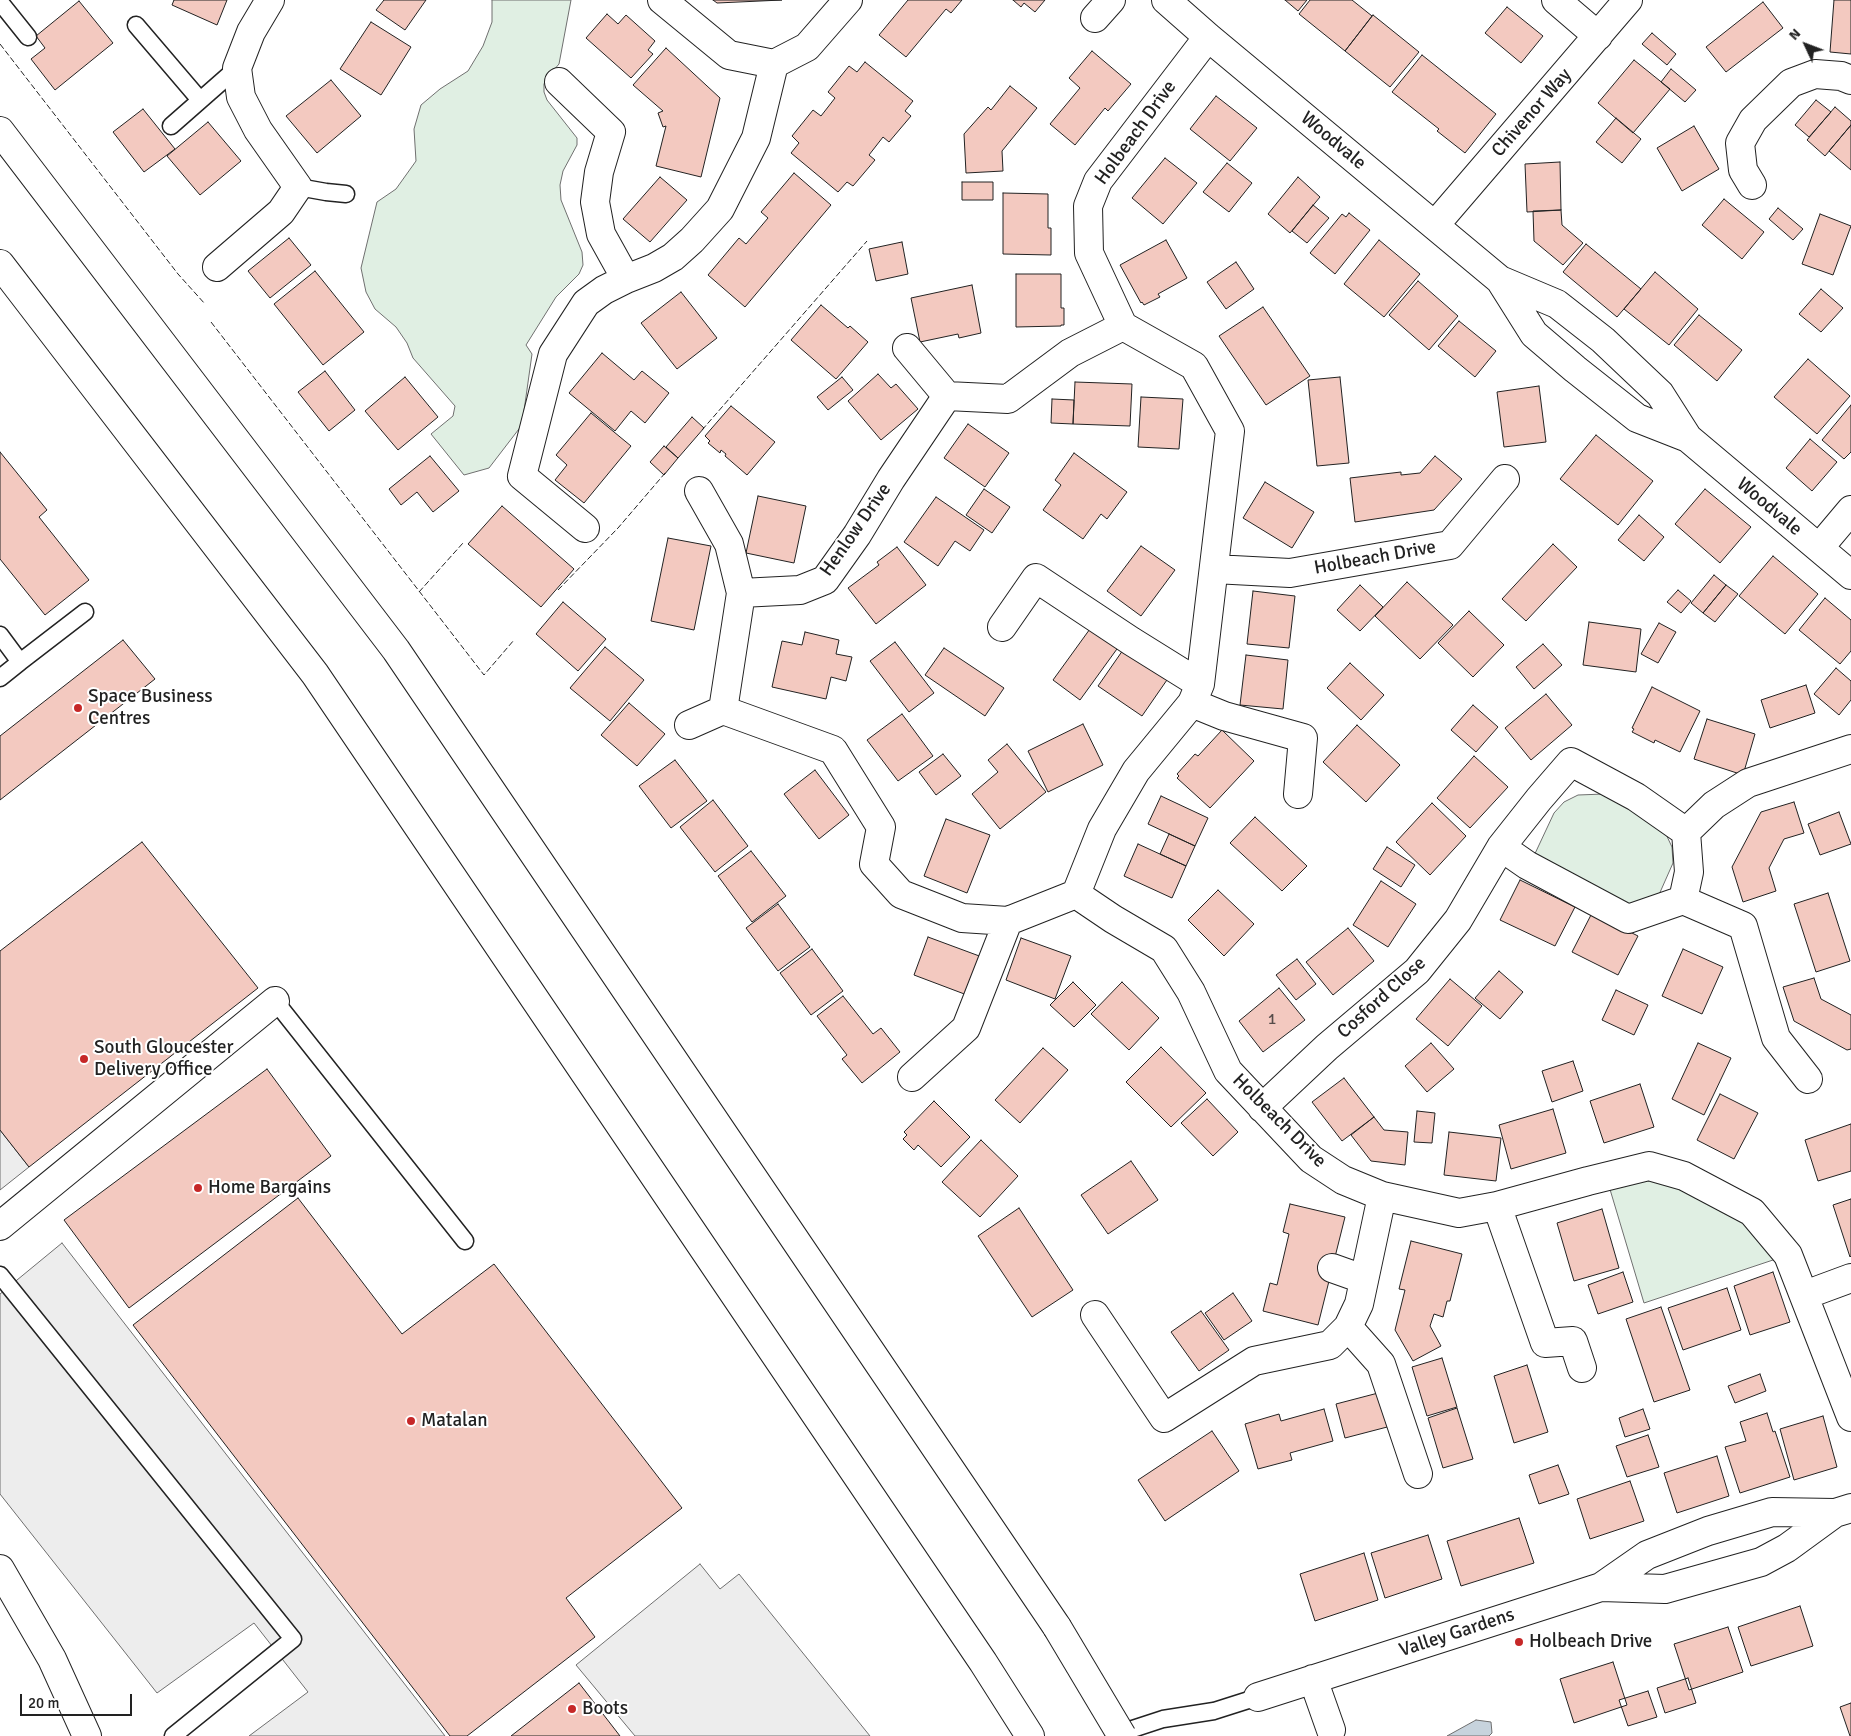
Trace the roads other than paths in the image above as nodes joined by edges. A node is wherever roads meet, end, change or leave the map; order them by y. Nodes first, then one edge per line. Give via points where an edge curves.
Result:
1 (270, 0) edge
2 (662, 0) edge
3 (848, 0) edge
4 (1166, 0) edge
5 (1556, 0) edge
6 (1628, 0) edge
7 (0, 2) edge
8 (136, 25) dead end
9 (28, 36) dead end
10 (1598, 36) junction
11 (1208, 37) junction
12 (774, 64) junction
13 (237, 68) junction
14 (1851, 80) edge
15 (559, 82) dead end
16 (200, 100) junction
17 (171, 126) dead end
18 (0, 130) edge
19 (1752, 185) dead end
20 (298, 187) junction
21 (346, 194) dead end
22 (1435, 225) junction
23 (0, 264) edge
24 (217, 267) dead end
25 (626, 279) junction
26 (1500, 280) junction
27 (1123, 326) junction
28 (908, 348) dead end
29 (947, 396) junction
30 (1688, 438) junction
31 (1505, 480) dead end
32 (699, 491) dead end
33 (1851, 510) edge
34 (585, 528) dead end
35 (1819, 548) junction
36 (1214, 569) junction
37 (1851, 575) edge
38 (741, 592) junction
39 (85, 612) dead end
40 (1002, 627) dead end
41 (0, 635) edge
42 (20, 662) junction
43 (0, 678) edge
44 (1196, 693) junction
45 (723, 710) junction
46 (689, 725) dead end
47 (1851, 749) edge
48 (1298, 794) dead end
49 (1686, 832) junction
50 (1500, 847) junction
51 (1076, 894) junction
52 (1683, 900) junction
53 (1008, 921) junction
54 (274, 1001) joint
55 (912, 1077) dead end
56 (1808, 1079) dead end
57 (1262, 1108) junction
58 (1382, 1196) junction
59 (1497, 1206) junction
60 (0, 1226) edge
61 (465, 1241) dead end
62 (1332, 1268) dead end
63 (0, 1275) edge
64 (1851, 1278) edge
65 (1364, 1279) junction
66 (1805, 1295) junction
67 (1095, 1316) dead end
68 (1348, 1327) junction
69 (1582, 1368) dead end
70 (1851, 1417) edge
71 (1418, 1474) dead end
72 (1843, 1511) edge
73 (0, 1569) edge
74 (1600, 1587) junction
75 (1313, 1679) junction
76 (1258, 1697) joint
77 (1331, 1730) dead end
78 (87, 1736) edge
79 (173, 1736) edge
80 (1030, 1736) edge
81 (1112, 1736) edge
82 (1122, 1736) edge

1 - 13 main road via 251,32
2 - 12 main road via 728,54
3 - 12 main road via 807,47
4 - 11 main road, Woodvale
5 - 10 main road
6 - 10 main road, Chivenor Way
7 - 9 lane
8 - 16 lane
10 - 22 main road, Chivenor Way
11 - 22 main road, Woodvale
11 - 27 main road, Holbeach Drive via 1098,181 1088,206 1089,253
12 - 25 main road via 756,138 720,209 673,256
13 - 16 lane
13 - 20 main road via 241,98 258,130
14 - 19 main road via 1814,74 1791,83 1753,120 1740,143 1743,170
15 - 25 main road via 612,132 599,172 595,202 601,234
16 - 17 lane
18 - 82 main road, bridge via 396,650 1057,1627
20 - 21 lane
20 - 24 main road via 281,212
22 - 26 main road, Woodvale
23 - 80 main road via 316,674
25 - 34 main road via 586,303 553,354 522,476
26 - 30 main road, Woodvale via 1557,304 1603,340 1660,394
26 - 30 main road, Woodvale via 1534,334 1575,369 1637,418
27 - 29 main road via 1070,353 1008,399
27 - 36 main road via 1194,366 1230,431
28 - 29 main road
29 - 38 main road, Henlow Drive via 825,580 800,590
30 - 35 main road, Woodvale
31 - 36 main road, Holbeach Drive via 1450,545 1290,572
32 - 38 main road via 730,544
33 - 35 main road
35 - 37 main road, Woodvale
36 - 44 main road
38 - 45 main road
39 - 42 lane
40 - 44 main road via 1036,578 1130,641
41 - 42 lane
42 - 43 lane
44 - 48 main road via 1224,716 1303,738
44 - 51 main road via 1136,771 1102,829
45 - 46 main road
45 - 53 main road via 834,750 881,827 874,864 901,894 962,918
47 - 49 main road via 1748,783 1714,805
49 - 50 main road, Cosford Close via 1636,797 1571,762
49 - 52 main road via 1690,872
50 - 52 main road via 1628,919
50 - 57 main road, Cosford Close via 1458,920 1417,972 1327,1047
51 - 53 main road
51 - 57 main road, Holbeach Drive via 1164,949 1191,992 1228,1071
52 - 56 main road via 1743,926 1776,1038
53 - 55 main road via 966,1028
54 - 60 main road
54 - 61 lane
57 - 58 main road, Holbeach Drive via 1311,1159 1342,1180
58 - 59 main road, Holbeach Drive via 1459,1213
58 - 65 main road
59 - 66 main road, Holbeach Drive via 1649,1166 1684,1176 1752,1212 1788,1255
59 - 69 main road via 1544,1343 1573,1341
62 - 65 main road
63 - 79 lane via 293,1639
64 - 66 main road
65 - 68 main road via 1359,1304
66 - 70 main road, Holbeach Drive
67 - 68 main road via 1164,1418 1254,1361 1330,1345
68 - 71 main road via 1380,1364
72 - 74 main road, Valley Gardens via 1772,1512 1708,1531 1647,1555
72 - 74 main road, Valley Gardens via 1761,1562 1665,1589
73 - 78 main road via 52,1659
74 - 75 main road, Valley Gardens
75 - 76 main road, Valley Gardens
75 - 77 main road
76 - 81 lane via 1214,1711 1163,1719

